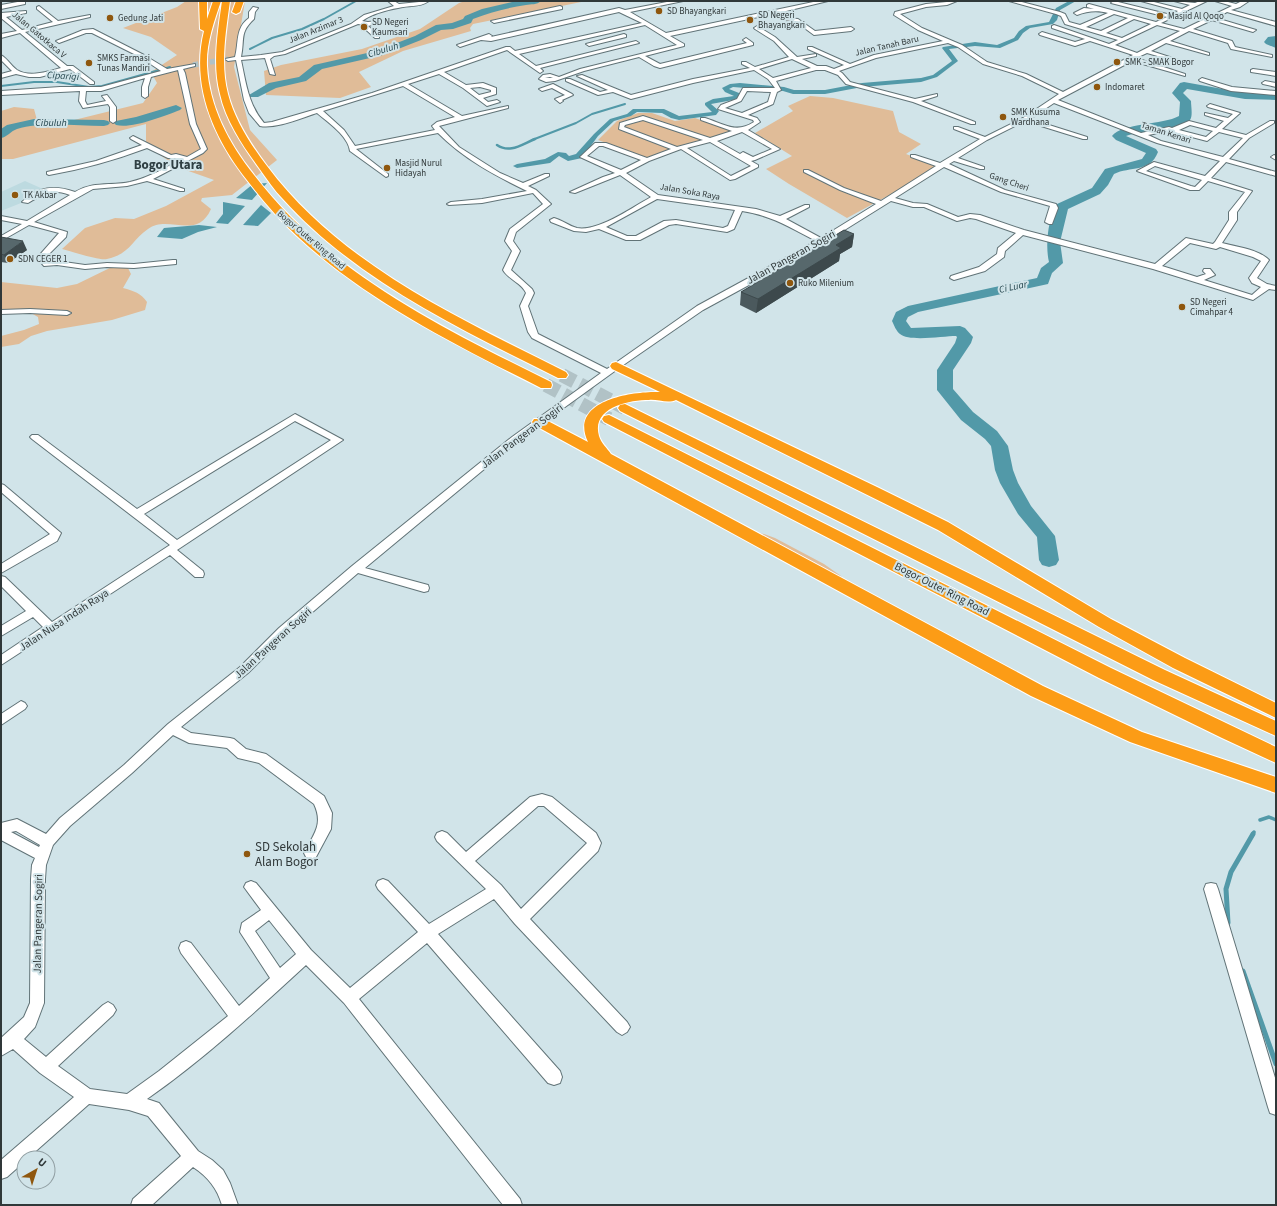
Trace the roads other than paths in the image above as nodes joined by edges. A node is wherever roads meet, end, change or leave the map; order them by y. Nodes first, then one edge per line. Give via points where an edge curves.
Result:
1 (21, 1) edge
2 (203, 1) edge
3 (217, 1) edge
4 (226, 1) edge
5 (236, 1) edge
6 (240, 1) edge
7 (391, 1) edge
8 (426, 1) edge
9 (680, 1) edge
10 (797, 1) edge
11 (825, 1) edge
12 (954, 1) edge
13 (1012, 1) edge
14 (1144, 1) edge
15 (1177, 1) edge
16 (1204, 1) edge
17 (1218, 1) edge
18 (1246, 1) edge
19 (912, 3) dead end
20 (1114, 3) dead end
21 (807, 5) junction
22 (1195, 5) junction
23 (398, 6) junction
24 (921, 6) junction
25 (1089, 6) dead end
26 (1238, 6) junction
27 (1, 7) edge
28 (39, 8) dead end
29 (255, 8) dead end
30 (560, 8) dead end
31 (1099, 8) junction
32 (1183, 10) junction
33 (779, 11) junction
34 (1227, 11) junction
35 (24, 12) dead end
36 (626, 12) junction
37 (1114, 12) junction
38 (1077, 14) dead end
39 (2, 16) edge
40 (88, 16) dead end
41 (1171, 16) junction
42 (1134, 17) junction
43 (516, 18) junction
44 (1212, 18) junction
45 (382, 21) dead end
46 (494, 21) dead end
47 (1205, 21) junction
48 (357, 22) junction
49 (59, 23) junction
50 (1158, 23) junction
51 (368, 24) junction
52 (645, 24) junction
53 (1276, 24) edge
54 (66, 26) dead end
55 (530, 26) junction
56 (1054, 27) dead end
57 (1081, 27) junction
58 (756, 28) dead end
59 (851, 29) dead end
60 (1231, 29) dead end
61 (71, 30) dead end
62 (328, 30) dead end
63 (1187, 30) junction
64 (1253, 30) dead end
65 (20, 31) junction
66 (335, 31) junction
67 (1102, 33) junction
68 (77, 34) junction
69 (1042, 34) dead end
70 (666, 35) junction
71 (1, 36) edge
72 (205, 36) junction
73 (624, 36) dead end
74 (377, 37) dead end
75 (487, 38) junction
76 (1091, 39) junction
77 (746, 40) dead end
78 (1124, 40) junction
79 (59, 41) dead end
80 (949, 41) junction
81 (1166, 41) junction
82 (230, 43) dead end
83 (636, 43) dead end
84 (460, 45) dead end
85 (1110, 45) junction
86 (582, 46) dead end
87 (508, 48) junction
88 (810, 48) dead end
89 (1146, 51) junction
90 (515, 53) junction
91 (1207, 54) dead end
92 (639, 55) junction
93 (706, 55) junction
94 (814, 55) dead end
95 (271, 56) junction
96 (1270, 56) dead end
97 (1, 57) edge
98 (1135, 57) junction
99 (238, 58) junction
100 (529, 58) dead end
101 (794, 58) junction
102 (228, 59) tunnel mouth
103 (522, 59) junction
104 (712, 60) dead end
105 (1180, 62) dead end
106 (4, 63) edge
107 (744, 63) dead end
108 (193, 65) tunnel mouth
109 (848, 65) junction
110 (65, 68) junction
111 (179, 68) junction
112 (535, 68) junction
113 (755, 68) junction
114 (816, 68) junction
115 (164, 69) junction
116 (1029, 69) dead end
117 (438, 71) junction
118 (834, 71) junction
119 (1253, 71) dead end
120 (16, 72) junction
121 (1012, 72) junction
122 (273, 74) dead end
123 (1276, 74) edge
124 (148, 75) junction
125 (1183, 75) dead end
126 (1, 76) edge
127 (580, 76) dead end
128 (568, 80) dead end
129 (774, 80) junction
130 (1202, 80) dead end
131 (559, 81) junction
132 (222, 82) junction
133 (92, 83) dead end
134 (1265, 83) dead end
135 (403, 84) junction
136 (1276, 85) edge
137 (465, 88) junction
138 (101, 89) junction
139 (542, 89) dead end
140 (777, 89) junction
141 (83, 90) junction
142 (589, 90) junction
143 (613, 90) junction
144 (577, 91) junction
145 (1, 93) edge
146 (1276, 93) edge
147 (569, 94) junction
148 (1063, 94) junction
149 (935, 95) dead end
150 (145, 96) dead end
151 (478, 97) junction
152 (1053, 100) junction
153 (560, 101) dead end
154 (915, 101) junction
155 (109, 102) junction
156 (497, 102) dead end
157 (1210, 106) dead end
158 (506, 107) dead end
159 (318, 110) junction
160 (1207, 114) dead end
161 (743, 115) junction
162 (461, 118) junction
163 (703, 119) dead end
164 (1025, 119) junction
165 (1228, 120) junction
166 (113, 121) dead end
167 (1272, 122) dead end
168 (973, 123) dead end
169 (956, 128) dead end
170 (740, 130) junction
171 (1173, 130) junction
172 (1218, 130) junction
173 (438, 131) junction
174 (1137, 134) junction
175 (1247, 137) junction
176 (133, 138) dead end
177 (1085, 138) dead end
178 (985, 139) junction
179 (712, 140) junction
180 (146, 146) junction
181 (353, 148) junction
182 (679, 148) junction
183 (913, 156) dead end
184 (188, 159) junction
185 (953, 159) junction
186 (1225, 159) junction
187 (647, 160) junction
188 (591, 161) junction
189 (942, 165) junction
190 (982, 168) dead end
191 (806, 170) dead end
192 (49, 173) dead end
193 (621, 173) junction
194 (1276, 173) edge
195 (386, 175) dead end
196 (547, 175) dead end
197 (147, 178) junction
198 (605, 178) junction
199 (1207, 178) junction
200 (102, 179) dead end
201 (524, 185) junction
202 (97, 186) junction
203 (182, 190) dead end
204 (534, 191) junction
205 (573, 192) dead end
206 (76, 195) junction
207 (656, 197) junction
208 (889, 198) junction
209 (881, 203) junction
210 (451, 204) dead end
211 (806, 206) dead end
212 (50, 209) junction
213 (738, 210) junction
214 (1, 218) edge
215 (781, 219) junction
216 (554, 220) dead end
217 (27, 222) junction
218 (1049, 222) dead end
219 (600, 228) junction
220 (1021, 232) junction
221 (1, 238) edge
222 (821, 241) junction
223 (1217, 244) junction
224 (173, 262) dead end
225 (1156, 267) junction
226 (1207, 271) dead end
227 (954, 278) dead end
228 (1197, 280) junction
229 (1266, 286) junction
230 (1276, 288) edge
231 (1, 312) edge
232 (67, 313) dead end
233 (611, 369) junction
234 (562, 375) tunnel mouth
235 (546, 385) tunnel mouth
236 (694, 405) junction
237 (625, 408) tunnel mouth
238 (609, 419) tunnel mouth
239 (539, 422) junction
240 (35, 437) dead end
241 (617, 462) junction
242 (1, 487) edge
243 (138, 514) junction
244 (174, 548) junction
245 (1, 569) edge
246 (356, 570) junction
247 (199, 574) dead end
248 (1, 580) edge
249 (424, 588) dead end
250 (34, 611) junction
251 (51, 628) junction
252 (1, 632) edge
253 (1, 661) edge
254 (21, 706) dead end
255 (1276, 711) edge
256 (1, 720) edge
257 (172, 728) junction
258 (1276, 728) edge
259 (1276, 755) edge
260 (1276, 785) edge
261 (1, 828) edge
262 (442, 837) dead end
263 (48, 842) junction
264 (311, 853) dead end
265 (43, 856) junction
266 (466, 860) junction
267 (383, 885) dead end
268 (251, 887) dead end
269 (1211, 889) dead end
270 (496, 890) junction
271 (270, 911) junction
272 (520, 919) junction
273 (428, 933) junction
274 (186, 948) dead end
275 (306, 955) junction
276 (279, 979) junction
277 (349, 998) junction
278 (108, 1010) dead end
279 (238, 1017) junction
280 (622, 1027) dead end
281 (7, 1044) edge
282 (46, 1067) junction
283 (554, 1077) dead end
284 (1273, 1090) edge
285 (87, 1096) junction
286 (129, 1102) junction
287 (1276, 1107) edge
288 (192, 1157) junction
289 (1, 1171) edge
290 (139, 1205) edge
291 (230, 1205) edge
292 (514, 1205) edge

1 - 27 street via 23,3
2 - 72 highway
3 - 72 highway, Bogor Outer Ring Road
4 - 132 highway, Bogor Outer Ring Road via 219,59
5 - 6 highway via 235,16
7 - 23 street
8 - 23 street, Jalan Arzimar 3
9 - 36 street
10 - 21 street
11 - 21 street
12 - 24 street
13 - 57 street via 1058,13 1063,15 1067,23
14 - 32 street
15 - 22 street
16 - 22 street
17 - 26 street
18 - 26 street, Jalan Pangeran Sogiri
19 - 24 street
20 - 41 street
21 - 33 street
22 - 32 street
23 - 48 street, Jalan Arzimar 3 via 366,16
24 - 80 street via 897,15 920,29
25 - 31 street
26 - 34 street, Jalan Pangeran Sogiri
28 - 49 street
29 - 99 street via 251,19 244,24
30 - 43 street
31 - 37 street
31 - 38 street via 1093,11 1084,10
32 - 41 street
33 - 59 street via 784,19 796,20 815,33
33 - 70 street
34 - 44 street, Jalan Pangeran Sogiri
34 - 53 street
35 - 39 street
36 - 52 street
36 - 55 street via 616,6
36 - 75 street via 618,10
37 - 42 street
37 - 57 street
39 - 65 street, Jalan Gatotkaca V
40 - 49 street
41 - 50 street
42 - 50 street
42 - 67 street
43 - 46 street
43 - 55 street
44 - 47 street, Jalan Pangeran Sogiri
44 - 64 street
45 - 51 street
47 - 60 street
47 - 63 street, Jalan Pangeran Sogiri
48 - 51 street
48 - 66 street, Jalan Arzimar 3
49 - 54 street
49 - 65 street
50 - 63 street
50 - 78 street
51 - 74 street via 365,26
52 - 70 street
52 - 90 street
55 - 75 street
56 - 76 street
57 - 67 street
58 - 101 street via 773,37
61 - 68 street
62 - 66 street
63 - 81 street, Jalan Pangeran Sogiri
63 - 96 street via 1230,42 1233,48
65 - 71 street
65 - 110 street, Jalan Gatotkaca V
66 - 95 street, Jalan Arzimar 3
67 - 78 street
68 - 79 street
68 - 115 street via 93,31
69 - 76 street via 1075,44
70 - 92 street via 682,45
72 - 235 highway, Bogor Outer Ring Road via 203,66 208,97 217,124 251,182 272,207 342,267 384,296 477,350
73 - 86 street
75 - 84 street
75 - 87 street
76 - 85 street
77 - 93 street via 751,44
78 - 85 street
80 - 109 street, Jalan Tanah Baru
80 - 121 street via 985,63
81 - 89 street, Jalan Pangeran Sogiri
81 - 91 street
82 - 132 highway
83 - 112 street
85 - 98 street via 1135,54
87 - 90 street
87 - 117 street
88 - 109 street
89 - 98 street, Jalan Pangeran Sogiri
89 - 105 street
90 - 103 street
92 - 93 street via 657,66
92 - 131 street via 570,73
93 - 104 street
94 - 101 street
95 - 99 street, Jalan Arzimar 3
95 - 122 street via 267,59
97 - 106 street
98 - 125 street
98 - 148 street, Jalan Pangeran Sogiri via 1075,85
99 - 102 street, Jalan Arzimar 3
99 - 159 street via 247,100 252,113 262,125
100 - 103 street
101 - 113 street
101 - 114 street
103 - 112 street
106 - 120 street
107 - 113 street
108 - 111 street
109 - 118 street, Jalan Tanah Baru via 850,66
110 - 120 street via 33,75
110 - 133 street, Jalan Gatotkaca V via 72,68
111 - 115 street
111 - 184 street via 193,124 204,149
112 - 131 street via 548,76 542,80
113 - 129 street
113 - 143 street via 631,97
114 - 118 street
114 - 129 street
115 - 124 street
116 - 121 street
117 - 135 street
117 - 137 street
118 - 154 street via 847,82
119 - 123 street
120 - 126 street
121 - 148 street
124 - 138 street
124 - 150 street
127 - 143 street
128 - 142 street
129 - 140 street
130 - 146 street via 1231,89
131 - 144 street
132 - 234 highway, Bogor Outer Ring Road via 228,107 251,151 290,201 321,229 360,260 446,314
134 - 136 street
135 - 159 street
135 - 162 street
137 - 151 street
137 - 151 street via 478,84 494,89 494,93
138 - 141 street
138 - 155 street
139 - 147 street via 553,86
140 - 161 street via 770,103
140 - 161 street via 745,89 739,100 721,108
141 - 145 street
141 - 155 street via 82,101 85,107
142 - 143 street via 600,94
142 - 144 street
144 - 147 street
147 - 153 street via 571,95 558,99
148 - 152 street, Jalan Pangeran Sogiri
149 - 154 street
151 - 156 street via 487,104
152 - 164 street, Jalan Pangeran Sogiri
152 - 174 street, Taman Kenari
154 - 168 street
155 - 166 street via 113,107
157 - 165 street via 1237,113
158 - 162 street
159 - 181 street via 342,131
160 - 165 street
161 - 170 street via 758,122
162 - 173 street via 439,123 435,126
163 - 170 street
164 - 177 street
164 - 178 street, Jalan Pangeran Sogiri
165 - 172 street
167 - 175 street
169 - 178 street
170 - 179 street
170 - 179 street via 776,149 751,159
171 - 172 street via 1189,123
171 - 172 street via 1207,139
171 - 174 street via 1162,129
172 - 175 street
173 - 181 street
173 - 201 street via 456,148 498,174
174 - 186 street, Taman Kenari
175 - 186 street
176 - 180 street
178 - 185 street, Jalan Pangeran Sogiri
179 - 182 street
179 - 182 street via 756,166 730,178
179 - 182 street via 643,118 622,124 621,128
180 - 184 street via 170,157
180 - 192 street via 73,169
181 - 195 street via 356,154 364,157
182 - 187 street
183 - 189 street
184 - 197 street
185 - 189 street, Jalan Pangeran Sogiri
185 - 190 street
186 - 194 street, Taman Kenari
186 - 199 street
187 - 188 street via 609,145 597,144 583,157
187 - 193 street
188 - 193 street, Jalan Soka Raya
188 - 198 street
189 - 208 street, Jalan Pangeran Sogiri
189 - 218 street, Gang Cheri via 1003,191 1054,205
191 - 209 street via 842,189
193 - 198 street
193 - 207 street, Jalan Soka Raya
196 - 201 street
197 - 202 street via 126,184
197 - 203 street via 160,185
198 - 205 street
199 - 199 street via 1197,189 1140,171 1154,164
199 - 223 street via 1249,191
200 - 202 street
201 - 204 street
202 - 206 street via 87,188
204 - 210 street via 500,199
204 - 233 street via 547,204 513,231 509,241 516,251 507,270 509,275 529,289 530,293 524,306 532,332 535,336
206 - 212 street
206 - 212 street via 58,188 50,188 26,202
207 - 213 street, Jalan Soka Raya
207 - 219 street
208 - 209 street, Jalan Pangeran Sogiri
208 - 220 street via 913,205 925,205 957,219 978,217
209 - 222 street, Jalan Pangeran Sogiri
211 - 215 street
212 - 217 street
213 - 215 street, Jalan Soka Raya via 756,211
213 - 219 street via 731,227 724,230 676,222 667,223 637,238 626,238
214 - 217 street
215 - 222 street, Jalan Soka Raya
216 - 219 street via 575,231
217 - 221 street
217 - 224 street via 64,233 41,258 47,264 85,267
220 - 225 street
220 - 227 street via 1013,242 1001,250 1001,255 984,268
222 - 233 street, Jalan Pangeran Sogiri via 700,308
223 - 225 street via 1216,246 1189,240
223 - 229 street via 1265,260 1253,278
225 - 228 street
226 - 228 street via 1211,275
228 - 229 street via 1253,298
229 - 230 street
231 - 232 street
233 - 236 highway
233 - 239 street, Jalan Pangeran Sogiri
236 - 241 highway via 651,395 634,396 606,406 592,423 591,433 603,453
236 - 255 highway via 943,526 1105,623 1178,663
237 - 258 highway, Bogor Outer Ring Road via 1159,675
238 - 259 highway, Bogor Outer Ring Road via 1106,673
239 - 241 highway
239 - 246 street, Jalan Pangeran Sogiri
240 - 243 street
241 - 260 highway via 1037,691 1136,738
242 - 245 street via 56,533 53,538
243 - 244 street
243 - 244 street, Jalan Nusa Indah Raya via 295,417 338,440
244 - 247 street
244 - 251 street, Jalan Nusa Indah Raya
246 - 249 street
246 - 257 street, Jalan Pangeran Sogiri via 284,631 244,670
248 - 250 street
250 - 251 street
250 - 252 street
251 - 253 street, Jalan Nusa Indah Raya
254 - 256 street
257 - 263 street, Jalan Pangeran Sogiri via 65,822
257 - 264 street via 189,738 230,744 242,754 262,758 319,800 325,813 324,829
261 - 263 street via 17,825
261 - 265 street via 6,836
262 - 266 street
263 - 265 street, Jalan Pangeran Sogiri
265 - 281 street, Jalan Pangeran Sogiri via 38,879 37,1003 30,1022
266 - 270 street
266 - 272 street via 539,800 547,801 591,837 593,847
267 - 273 street
268 - 271 street
269 - 284 street
270 - 272 street
270 - 273 street
271 - 275 street
271 - 276 street via 247,928 247,932
272 - 280 street
273 - 277 street
273 - 283 street
274 - 279 street
275 - 276 street
275 - 277 street
276 - 279 street
277 - 292 street
278 - 282 street
279 - 286 street via 165,1077
281 - 282 street
282 - 285 street
284 - 287 street
285 - 286 street
285 - 289 street
286 - 288 street via 153,1109
288 - 290 street
288 - 291 street via 204,1163 218,1178 226,1190

